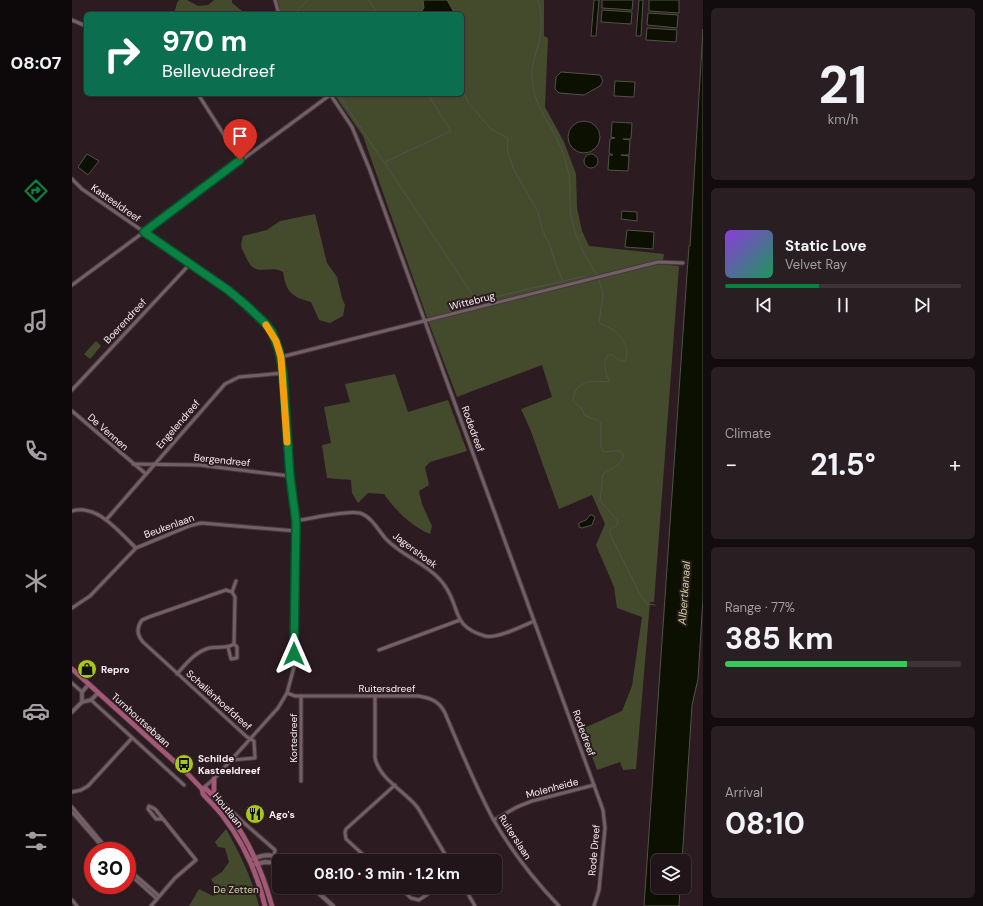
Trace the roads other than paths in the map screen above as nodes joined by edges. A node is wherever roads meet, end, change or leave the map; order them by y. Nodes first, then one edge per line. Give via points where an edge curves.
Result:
1 (275, 0) edge
2 (278, 12) edge
3 (72, 20) edge
4 (84, 25) edge
5 (199, 96) edge
6 (327, 96) edge
7 (331, 96) edge
8 (240, 160) junction
9 (72, 179) edge
10 (144, 232) junction
11 (684, 263) dead end
12 (190, 264) junction
13 (72, 285) edge
14 (424, 321) junction
15 (281, 357) junction
16 (283, 373) junction
17 (72, 390) edge
18 (72, 411) edge
19 (133, 464) junction
20 (153, 465) junction
21 (146, 474) junction
22 (290, 476) junction
23 (72, 511) edge
24 (106, 520) junction
25 (296, 521) junction
26 (296, 531) junction
27 (136, 548) junction
28 (236, 581) dead end
29 (232, 592) junction
30 (72, 608) edge
31 (460, 620) junction
32 (534, 621) junction
33 (234, 644) junction
34 (228, 647) junction
35 (379, 650) dead end
36 (72, 669) edge
37 (177, 674) junction
38 (72, 683) edge
39 (88, 684) junction
40 (82, 692) junction
41 (98, 693) junction
42 (287, 693) junction
43 (301, 696) junction
44 (375, 696) junction
45 (91, 700) junction
46 (82, 702) junction
47 (72, 712) edge
48 (132, 738) junction
49 (251, 739) junction
50 (231, 760) junction
51 (469, 768) joint
52 (590, 773) joint
53 (214, 779) junction
54 (301, 781) dead end
55 (184, 785) dead end
56 (594, 785) junction
57 (395, 786) junction
58 (202, 789) junction
59 (72, 792) edge
60 (214, 797) junction
61 (225, 804) dead end
62 (72, 806) edge
63 (72, 812) edge
64 (162, 819) junction
65 (494, 820) junction
66 (87, 826) junction
67 (100, 842) edge
68 (274, 854) edge
69 (362, 854) edge
70 (445, 854) edge
71 (272, 856) edge
72 (257, 861) junction
73 (272, 862) edge
74 (251, 863) junction
75 (136, 878) edge
76 (320, 894) edge
77 (407, 894) edge
78 (428, 894) edge
79 (468, 894) edge
80 (158, 898) junction
81 (72, 900) edge
82 (77, 906) edge
83 (151, 906) edge
84 (266, 906) edge
85 (272, 906) edge
86 (333, 906) edge
87 (475, 906) edge
88 (559, 906) edge
89 (594, 906) edge

1 - 2 street
3 - 4 street
5 - 8 street
6 - 8 street
7 - 14 street, Rodedreef via 355,134
8 - 10 street
9 - 10 street, Kasteeldreef via 82,189
10 - 12 street, Kasteeldreef
10 - 13 street
11 - 14 street, Wittebrug via 658,262
12 - 15 street, Kasteeldreef via 228,290 265,323 276,341
12 - 17 street, Boerendreef
14 - 15 street, Wittebrug
14 - 32 street, Rodedreef
15 - 16 street, Kasteeldreef
16 - 20 street, Engelendreef via 239,377 225,384
16 - 22 street, Kasteeldreef
18 - 19 street, De Vennen
19 - 20 street
19 - 21 street, De Vennen
20 - 21 street, Engelendreef
20 - 22 street, Bergendreef via 199,465
21 - 24 street, Engelendreef
22 - 25 street, Kasteeldreef
23 - 24 street via 81,509 100,514
24 - 27 street
25 - 26 street, Kasteeldreef
25 - 31 street, Jagershoek via 349,513 367,517 388,540 439,578 446,587
26 - 27 street, Beukenlaan via 195,524
26 - 42 street, Kasteeldreef via 294,667
27 - 30 street, Beukenlaan via 90,596
28 - 29 street
29 - 33 street via 235,598
29 - 37 street, Schaliënhoefdreef via 226,590 148,617 139,623 139,638
31 - 32 street via 467,628 491,637
31 - 35 street
32 - 52 street, Rodedreef
33 - 34 street, Schaliënhoefdreef
33 - 34 street via 237,647 237,658 231,659
34 - 37 street, Schaliënhoefdreef via 205,650 194,656
36 - 39 main road, Turnhoutsebaan
37 - 49 street, Schaliënhoefdreef
38 - 40 street
39 - 40 street
39 - 41 main road, Turnhoutsebaan
40 - 46 street
41 - 45 street
41 - 58 main road, Turnhoutsebaan
42 - 43 street, Ruitersdreef
42 - 49 street, Kasteeldreef via 278,708
43 - 44 street, Ruitersdreef
43 - 54 street, Kortedreef
44 - 51 street, Ruitersdreef via 418,696 437,702 442,706
44 - 57 street via 375,758 380,771
45 - 46 street
45 - 48 street, Turnhoutsebaan
46 - 47 street
48 - 55 street, Turnhoutsebaan
48 - 59 street via 88,786
49 - 50 street, Kasteeldreef
49 - 50 street via 254,740 255,758
50 - 53 street, Kasteeldreef
51 - 65 street, Ruiterslaan
52 - 56 street, Rode Dreef
53 - 58 street, Kasteeldreef
53 - 60 main road
56 - 65 street, Molenheide via 532,801
56 - 89 street, Rode Dreef via 605,828
57 - 69 street via 346,829 346,839
57 - 70 street via 418,808
58 - 60 main road, Houtlaan via 206,789
58 - 74 main road, Houtlaan via 203,794 237,836
60 - 72 main road, Houtlaan via 239,829
61 - 68 street via 275,850
62 - 66 street
63 - 66 street
64 - 64 street via 155,809 149,806 148,809 156,819
64 - 80 street via 196,860 175,878
65 - 88 street, Ruiterslaan via 530,873
66 - 67 street
71 - 72 main road via 263,855
72 - 73 main road
72 - 74 main road
72 - 85 main road, Houtlaan
74 - 84 main road, Houtlaan
75 - 80 street
76 - 86 main road
77 - 78 street via 419,900
79 - 87 street
80 - 83 street
81 - 82 street

